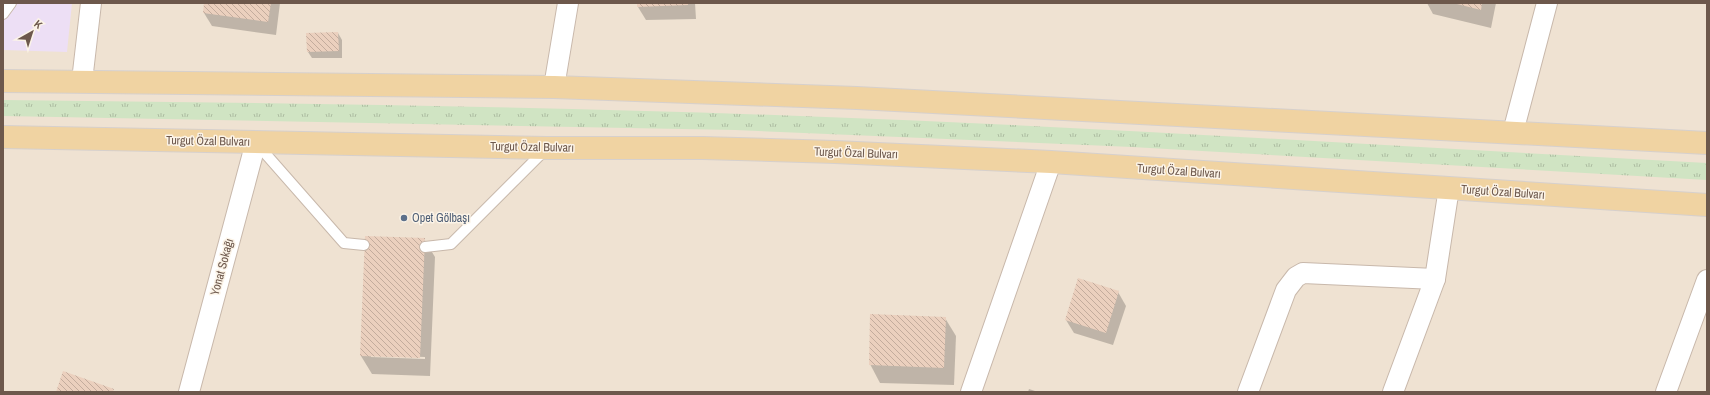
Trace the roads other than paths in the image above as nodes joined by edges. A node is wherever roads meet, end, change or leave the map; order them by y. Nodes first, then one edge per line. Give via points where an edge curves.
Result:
1 (10, 3) edge
2 (91, 3) edge
3 (568, 3) edge
4 (1548, 3) edge
5 (3, 14) edge
6 (3, 81) edge
7 (82, 81) junction
8 (554, 87) junction
9 (1513, 132) junction
10 (3, 137) edge
11 (256, 142) junction
12 (1707, 144) edge
13 (547, 148) junction
14 (1051, 162) junction
15 (1449, 188) junction
16 (1707, 205) edge
17 (364, 245) dead end
18 (425, 247) dead end
19 (1435, 279) junction
20 (1707, 280) edge
21 (189, 392) edge
22 (971, 392) edge
23 (1248, 392) edge
24 (1393, 392) edge
25 (1666, 392) edge

1 - 5 lane
2 - 7 street
3 - 8 street
4 - 9 street
6 - 7 main road
7 - 8 main road
8 - 9 main road via 873,99
9 - 12 main road
10 - 11 main road, Turgut Özal Bulvarı
11 - 13 main road, Turgut Özal Bulvarı
11 - 17 lane via 344,242
11 - 21 street, Yonat Sokağı
13 - 14 main road, Turgut Özal Bulvarı via 710,148
13 - 18 lane via 451,244
14 - 15 main road, Turgut Özal Bulvarı
14 - 22 street
15 - 16 main road, Turgut Özal Bulvarı
15 - 19 street
19 - 23 street via 1303,273 1286,290
19 - 24 street
20 - 25 street

